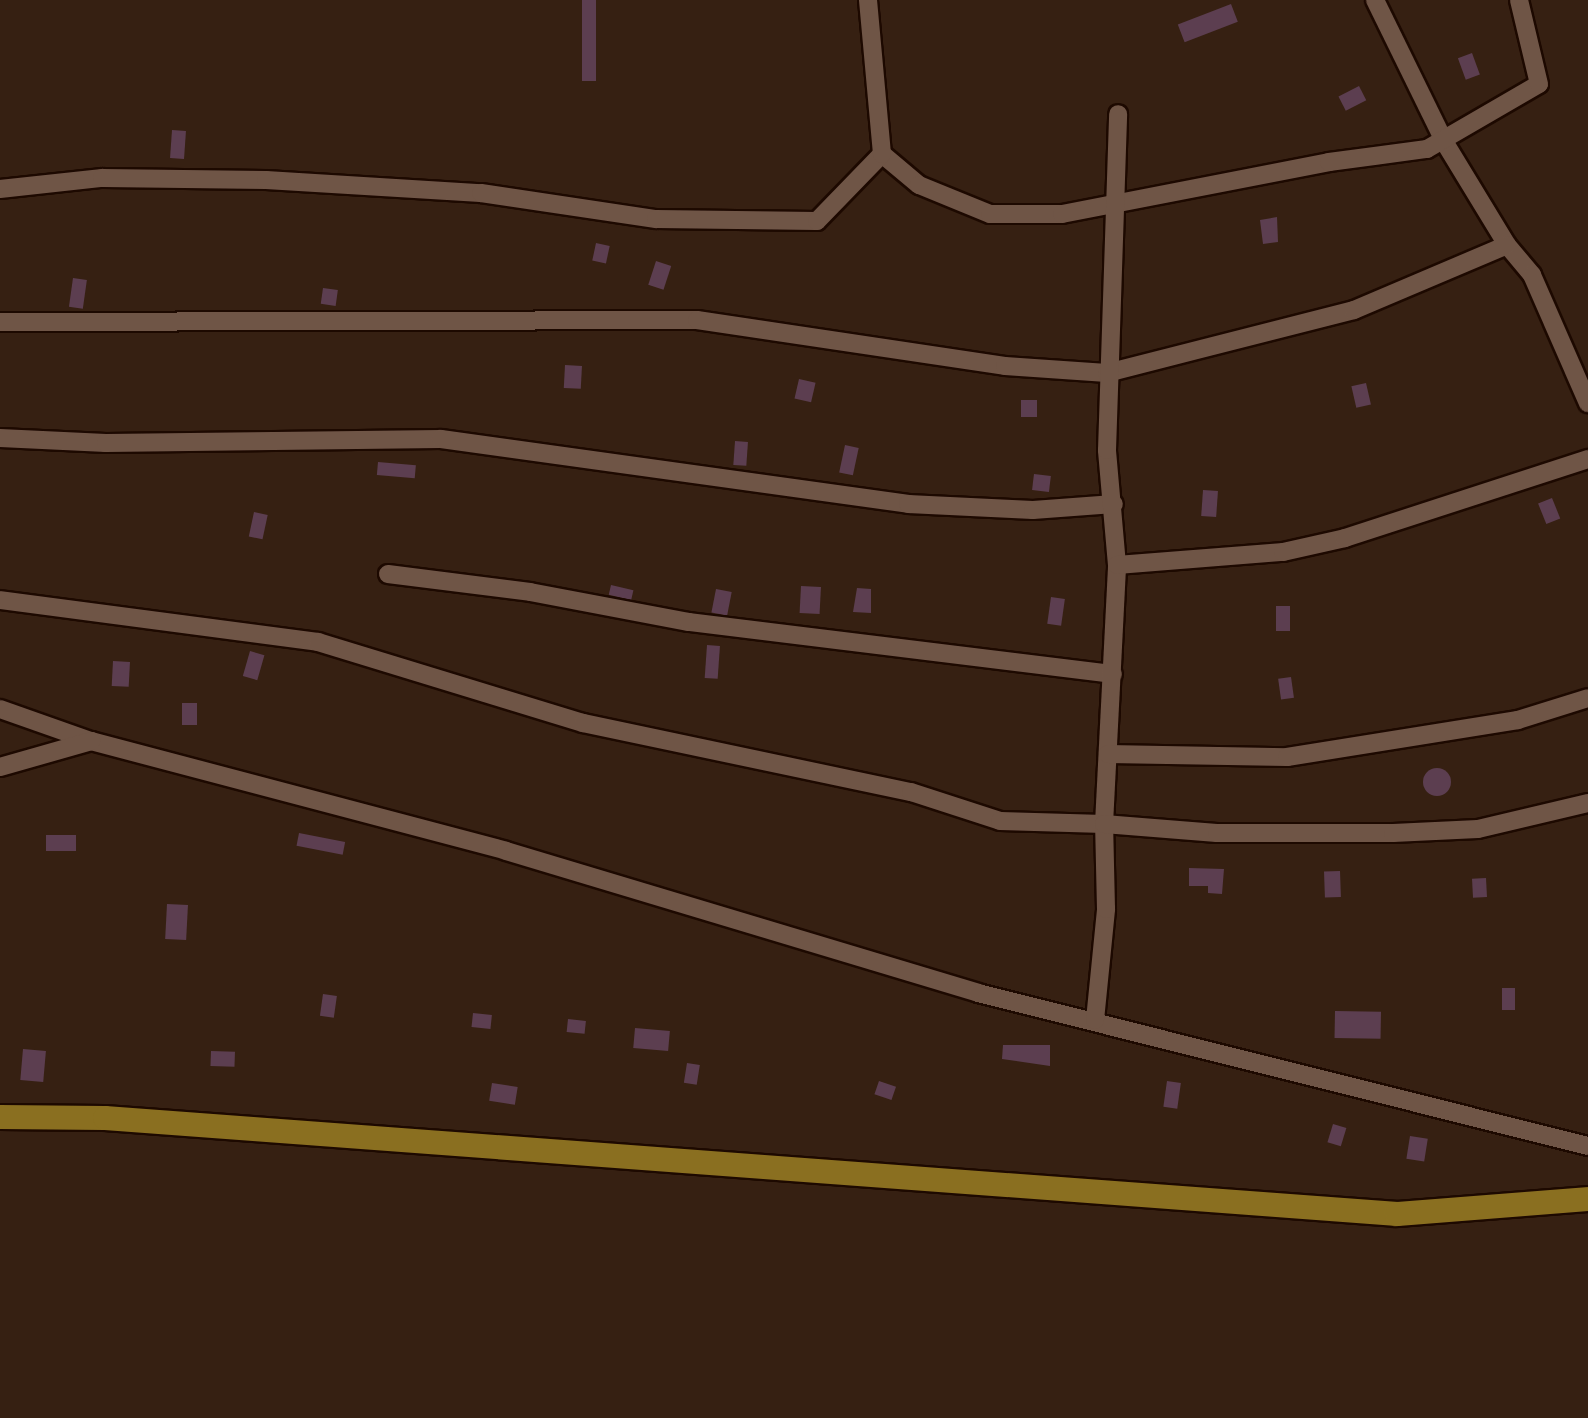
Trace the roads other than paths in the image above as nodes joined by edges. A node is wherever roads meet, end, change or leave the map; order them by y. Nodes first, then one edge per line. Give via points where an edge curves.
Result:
1 (868, 0) edge
2 (1375, 0) edge
3 (1519, 0) edge
4 (1118, 114) dead end
5 (1445, 143) junction
6 (882, 154) junction
7 (0, 189) edge
8 (1117, 208) junction
9 (1507, 245) junction
10 (0, 322) edge
11 (1107, 373) junction
12 (1586, 390) edge
13 (0, 438) edge
14 (1588, 459) edge
15 (1114, 504) junction
16 (1117, 565) junction
17 (388, 574) dead end
18 (0, 600) edge
19 (1113, 674) junction
20 (1588, 698) edge
21 (0, 709) edge
22 (91, 741) junction
23 (1108, 754) junction
24 (0, 767) edge
25 (1588, 803) edge
26 (1104, 824) junction
27 (1095, 1020) junction
28 (0, 1117) edge
29 (1588, 1146) edge
30 (1586, 1201) edge

1 - 6 street
2 - 5 street
3 - 5 street via 1539,84
4 - 8 street
5 - 8 street
5 - 9 street
6 - 7 street via 817,221 656,219 481,193 266,180 102,178
6 - 8 street via 919,185 990,214
8 - 11 street
9 - 11 street via 1354,310
9 - 12 street via 1532,275
10 - 11 street via 697,320 1005,366
11 - 15 street via 1107,450
13 - 15 street via 106,443 441,439 908,504 1033,510
14 - 16 street via 1298,549
15 - 16 street
16 - 19 street
17 - 19 street via 530,592 689,622
18 - 26 street via 318,642 583,723 911,792 1000,821
19 - 23 street
20 - 23 street via 1518,720 1287,757
21 - 22 street
22 - 24 street
22 - 27 street via 506,851 978,993
23 - 26 street
25 - 26 street via 1478,829 1393,833 1217,833
26 - 27 street via 1106,909
27 - 29 street
28 - 30 main road via 105,1118 1397,1214

